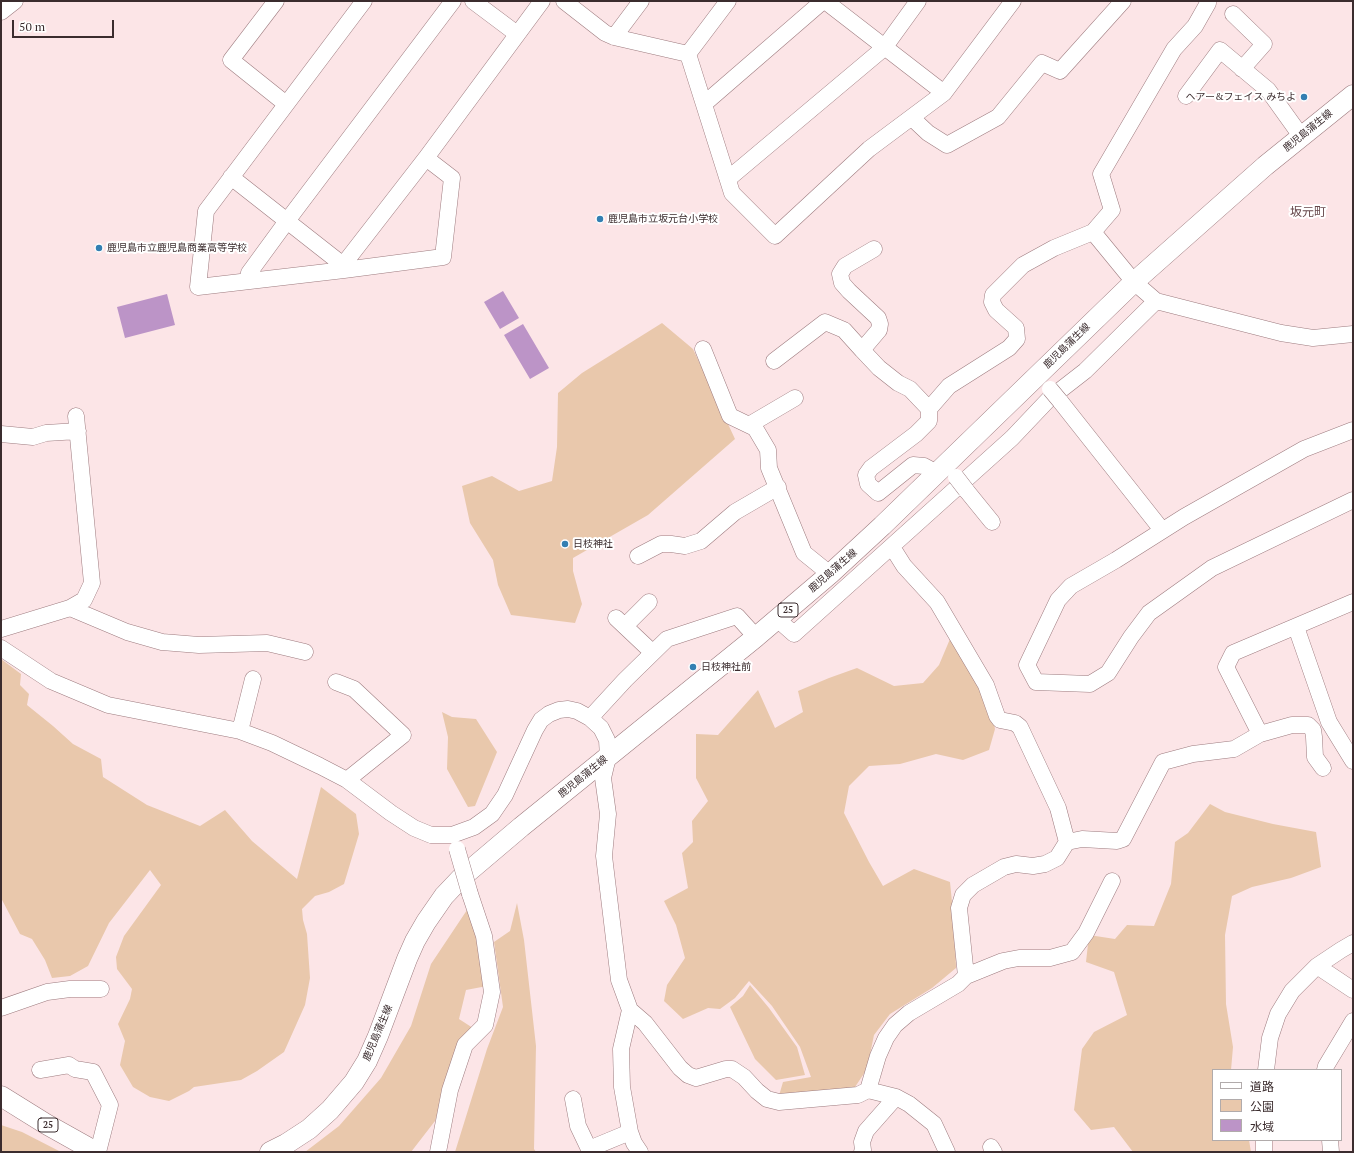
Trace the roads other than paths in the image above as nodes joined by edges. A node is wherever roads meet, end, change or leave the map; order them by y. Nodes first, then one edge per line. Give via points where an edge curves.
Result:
1 (15, 1) edge
2 (276, 1) edge
3 (364, 1) edge
4 (453, 1) edge
5 (473, 1) edge
6 (542, 1) edge
7 (564, 1) edge
8 (641, 1) edge
9 (728, 1) edge
10 (824, 1) edge
11 (918, 1) edge
12 (1013, 1) edge
13 (1123, 1) edge
14 (1208, 4) dead end
15 (1, 12) edge
16 (1233, 14) dead end
17 (517, 34) junction
18 (614, 37) junction
19 (884, 48) junction
20 (688, 54) junction
21 (1242, 69) junction
22 (944, 93) junction
23 (1353, 95) edge
24 (1186, 96) dead end
25 (286, 104) junction
26 (704, 104) junction
27 (912, 118) junction
28 (1301, 136) junction
29 (426, 158) junction
30 (232, 177) junction
31 (728, 179) junction
32 (287, 221) junction
33 (1093, 232) junction
34 (874, 249) dead end
35 (343, 267) junction
36 (247, 281) junction
37 (1134, 282) junction
38 (1156, 301) junction
39 (1353, 334) edge
40 (703, 349) dead end
41 (862, 350) junction
42 (774, 360) dead end
43 (1049, 388) junction
44 (795, 398) dead end
45 (929, 409) junction
46 (749, 425) junction
47 (1353, 430) edge
48 (1, 434) edge
49 (946, 472) junction
50 (778, 487) junction
51 (1353, 500) edge
52 (992, 522) dead end
53 (1162, 530) junction
54 (892, 547) junction
55 (638, 556) dead end
56 (830, 574) junction
57 (649, 602) dead end
58 (1353, 602) edge
59 (70, 608) junction
60 (777, 619) junction
61 (1296, 627) junction
62 (1, 629) edge
63 (756, 637) junction
64 (1, 648) edge
65 (305, 652) dead end
66 (652, 652) junction
67 (253, 679) dead end
68 (336, 682) dead end
69 (590, 718) junction
70 (240, 731) junction
71 (1260, 734) junction
72 (608, 757) junction
73 (1353, 762) edge
74 (1323, 768) dead end
75 (347, 780) junction
76 (454, 842) junction
77 (1067, 842) junction
78 (1112, 881) dead end
79 (1353, 943) edge
80 (1318, 966) junction
81 (966, 976) junction
82 (101, 989) dead end
83 (1353, 990) edge
84 (1, 1008) edge
85 (630, 1010) junction
86 (1353, 1021) edge
87 (1266, 1069) edge
88 (1325, 1069) edge
89 (40, 1070) dead end
90 (868, 1090) junction
91 (1, 1096) edge
92 (896, 1097) junction
93 (573, 1099) dead end
94 (630, 1132) junction
95 (1264, 1141) edge
96 (1330, 1141) edge
97 (97, 1152) edge
98 (270, 1152) edge
99 (438, 1152) edge
100 (640, 1152) edge
101 (862, 1152) edge
102 (947, 1152) edge
103 (1264, 1152) edge
104 (1331, 1152) edge

1 - 15 street
2 - 25 street via 231,60
3 - 25 street
4 - 32 street
5 - 17 street
6 - 17 street
7 - 18 street via 605,33
8 - 18 street
9 - 20 street
10 - 19 street
10 - 26 street
11 - 19 street
12 - 22 street
13 - 27 street via 1060,71 1042,63 998,117 946,145
14 - 33 street via 1194,26 1174,49 1101,174 1112,210
16 - 21 street via 1264,44
17 - 29 street
18 - 20 street
19 - 22 street
19 - 31 street
20 - 26 street
21 - 24 street via 1220,50
21 - 28 street via 1268,90
22 - 27 street
23 - 28 main road, 鹿児島蒲生線 / 25
25 - 30 street
26 - 31 street
27 - 31 street via 870,149 775,236 732,192
28 - 37 main road, 鹿児島蒲生線 / 25
29 - 35 street
29 - 35 street via 452,178 442,257
30 - 32 street
30 - 36 street via 206,211 198,287
32 - 35 street
32 - 36 street via 249,273
33 - 37 street
33 - 45 street via 1054,248 1023,265 994,296 992,302 996,310 1016,328 1017,339 1009,348 949,386
34 - 41 street via 845,266 840,274 842,283 878,318 880,324 879,330
35 - 36 street
37 - 38 street
37 - 43 main road, 鹿児島蒲生線 / 25
38 - 39 street via 1287,334 1313,338
38 - 54 street via 1085,371 1049,399 1012,438
40 - 46 street via 730,416
41 - 42 street via 844,330 825,322
41 - 45 street via 879,368 910,389
43 - 49 main road, 鹿児島蒲生線 / 25
43 - 53 street
44 - 46 street
45 - 49 street via 928,421 916,434 871,468 866,475 868,484 878,493 913,465
46 - 50 street via 755,428 768,450 769,468
47 - 53 street via 1304,450
48 - 59 street via 33,437 77,424 92,583 84,600
49 - 52 street, bridge via 966,490
49 - 56 main road, 鹿児島蒲生線 / 25
50 - 55 street via 735,512 701,541 686,546 661,544
50 - 56 street via 804,553
51 - 53 street via 1212,568 1149,613 1108,673 1090,684 1036,682 1027,665 1058,600 1071,586
54 - 60 street via 794,634
54 - 77 street via 904,566 937,602 986,685 997,716 1000,720 1015,723 1020,727 1058,808
56 - 60 main road, 鹿児島蒲生線 / 25
57 - 66 street via 620,622
58 - 61 street
59 - 62 street
59 - 65 street via 127,632 162,642 198,645 267,643
60 - 63 main road, 鹿児島蒲生線 / 25
61 - 71 street via 1233,653 1226,667
61 - 73 street via 1329,722
63 - 66 street via 737,616 667,639
63 - 72 main road, 鹿児島蒲生線 / 25
64 - 70 street via 51,681 108,705
66 - 69 street
67 - 70 street
68 - 75 street via 354,689 403,734
69 - 72 street via 601,728 607,740
69 - 76 street via 568,709 554,712 541,720 505,795 492,814
70 - 75 street via 272,743
71 - 74 street via 1292,725 1308,725 1313,730 1315,757
71 - 77 street via 1234,749 1193,754 1163,762 1123,839 1082,839
72 - 85 street via 603,778 608,814 604,856 619,980
72 - 98 main road, 鹿児島蒲生線 / 25 via 462,877 444,896 415,941 378,1036 354,1082 330,1110 310,1128
75 - 76 street via 414,828
76 - 99 street, bridge via 484,936 492,992 485,1025 465,1045 462,1053 450,1090
77 - 81 street via 1057,858 1045,864 1016,864 1004,867 973,885 963,895 959,908
78 - 81 street via 1086,933 1072,952 1050,958 1003,960
79 - 80 street
80 - 83 street
80 - 87 street via 1292,991 1278,1014 1270,1038
81 - 90 street via 958,984 909,1013 895,1025 878,1056
82 - 84 street via 47,992
85 - 90 street via 645,1023 680,1068 696,1078 732,1069 767,1099 779,1102 858,1095
85 - 94 street via 621,1049 622,1087
86 - 88 street
89 - 97 street via 69,1065 75,1069 93,1072 110,1105
90 - 92 street
91 - 97 main road, 25
92 - 101 street via 866,1131
92 - 102 street via 934,1124
93 - 94 street via 578,1126 589,1149
94 - 100 street
95 - 103 street
96 - 104 street

